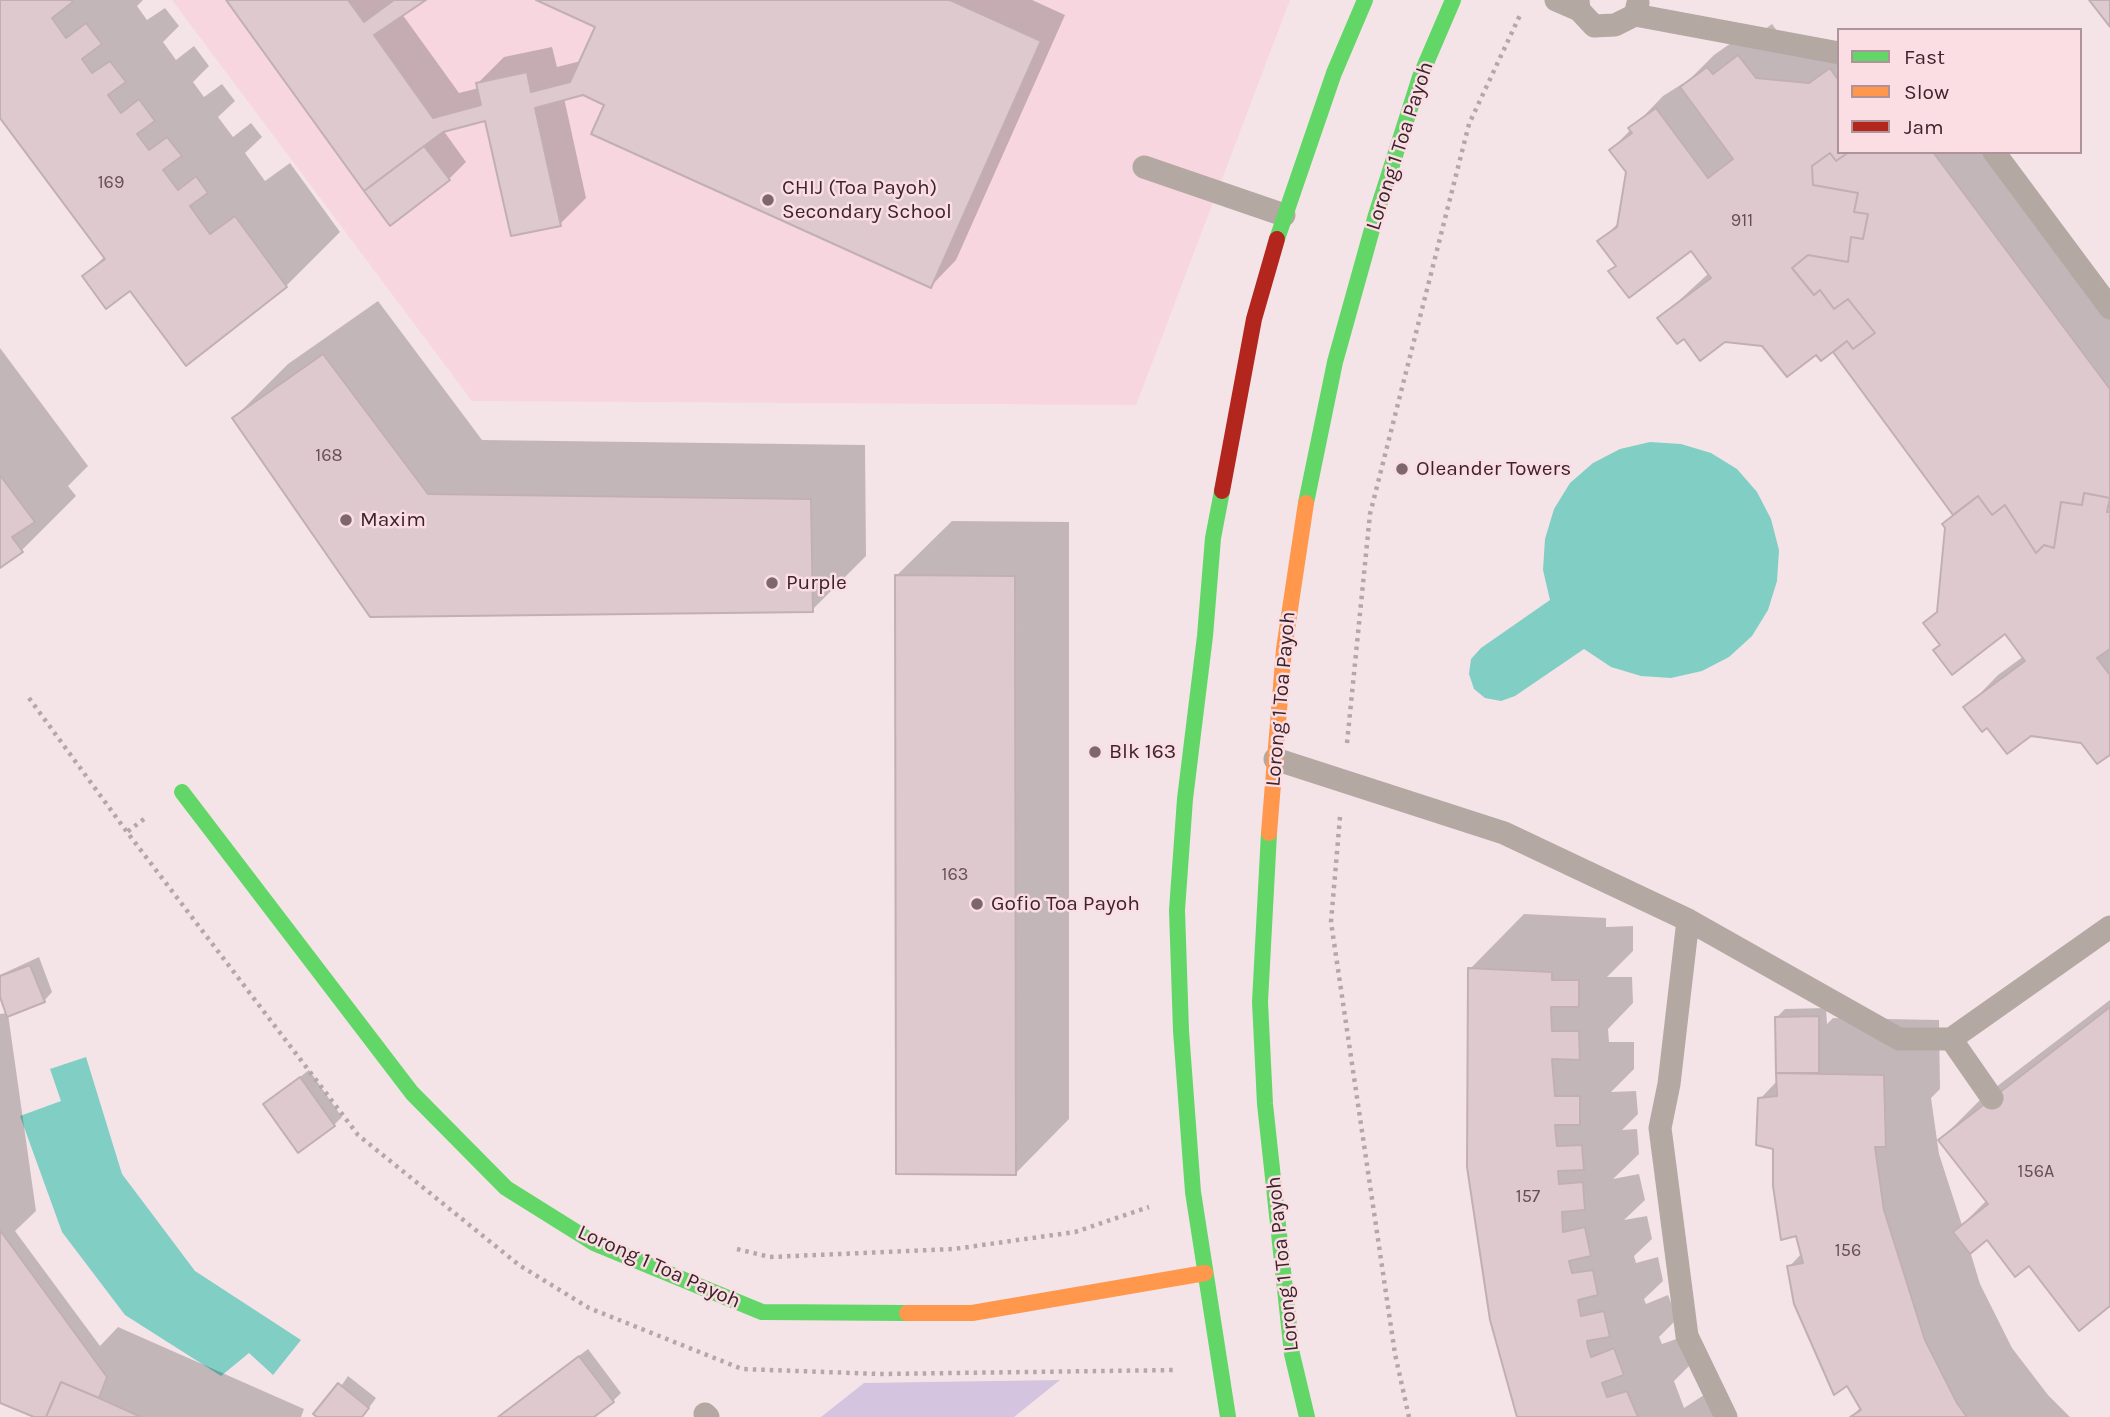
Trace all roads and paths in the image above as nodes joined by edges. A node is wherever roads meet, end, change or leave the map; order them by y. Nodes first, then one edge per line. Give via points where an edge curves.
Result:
1 (1365, 0) edge
2 (1453, 0) edge
3 (1527, 0) edge
4 (1556, 0) edge
5 (1578, 5) edge
6 (1637, 8) edge
7 (1837, 53) edge
8 (1995, 154) edge
9 (1144, 167) dead end
10 (1284, 215) junction
11 (2110, 308) edge
12 (29, 698) dead end
13 (1275, 759) junction
14 (1344, 779) junction
15 (182, 792) dead end
16 (127, 832) dead end
17 (1688, 920) junction
18 (2110, 927) edge
19 (1951, 1040) junction
20 (1992, 1098) dead end
21 (1193, 1192) junction
22 (731, 1248) dead end
23 (1205, 1273) junction
24 (1228, 1417) edge
25 (1307, 1417) edge
26 (1409, 1417) edge
27 (1726, 1417) edge

1 - 10 main road
2 - 13 main road, Lorong 1 Toa Payoh via 1420,77 1335,362 1303,516 1284,649
3 - 14 path via 1469,124 1370,514
4 - 5 lane
5 - 6 lane via 1594,26 1615,25
6 - 7 lane
8 - 11 lane
9 - 10 lane
10 - 21 main road via 1254,319 1213,538 1185,799 1177,910
12 - 16 path
13 - 14 lane
13 - 25 main road, Lorong 1 Toa Payoh via 1261,1014 1265,1104 1292,1354
14 - 17 lane via 1504,833
14 - 26 path via 1331,922 1395,1354
15 - 23 main road, Lorong 1 Toa Payoh via 412,1093 506,1188 594,1243 762,1312 972,1312
17 - 19 lane via 1899,1039
17 - 27 lane via 1660,1128 1688,1336
18 - 19 lane
19 - 20 lane
21 - 22 path via 1075,1232 954,1249 769,1256
21 - 23 main road
23 - 24 main road

